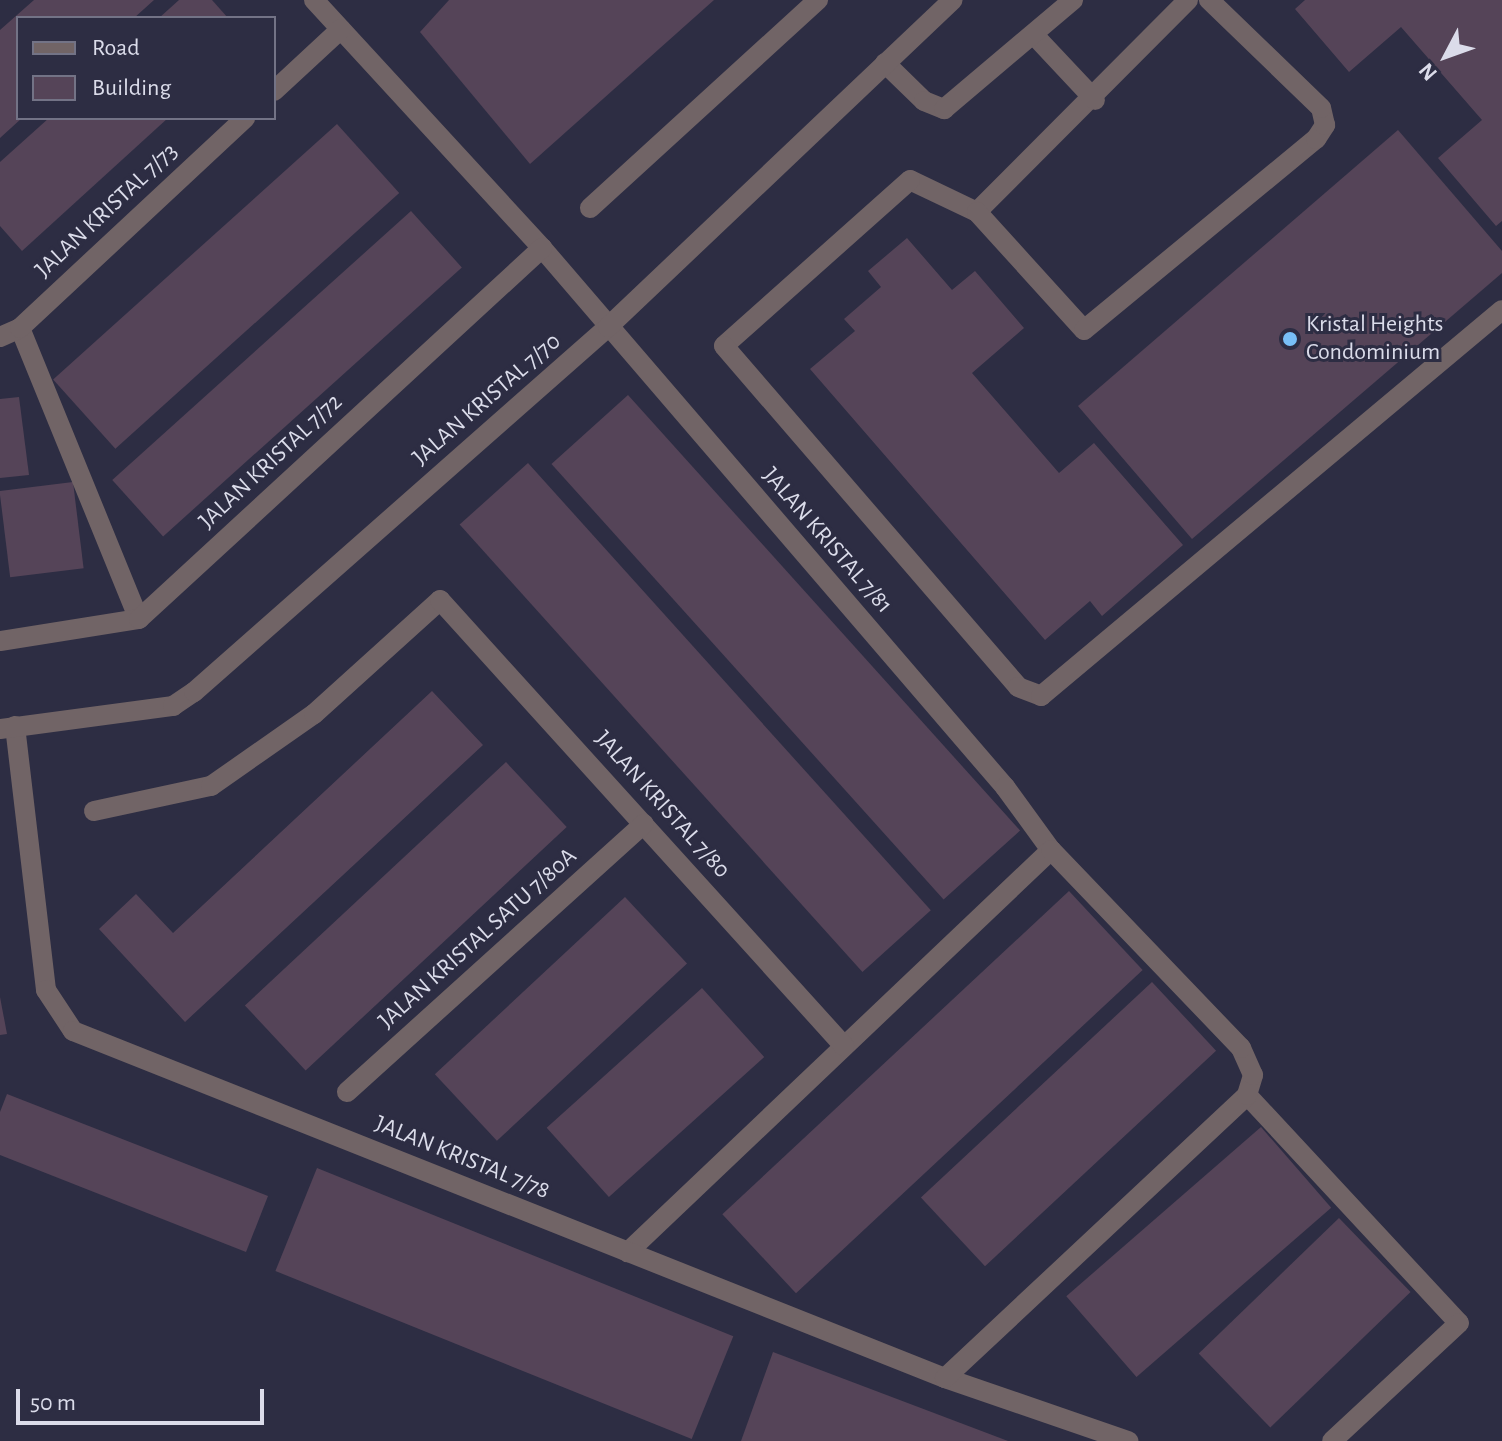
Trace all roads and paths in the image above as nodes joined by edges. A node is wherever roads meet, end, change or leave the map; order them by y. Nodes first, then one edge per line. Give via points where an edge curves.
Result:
1 (314, 0) edge
2 (818, 0) edge
3 (952, 0) edge
4 (1073, 0) edge
5 (1188, 0) edge
6 (1209, 0) edge
7 (341, 29) junction
8 (1034, 35) junction
9 (885, 63) junction
10 (276, 89) edge
11 (1095, 100) junction
12 (243, 120) edge
13 (590, 208) dead end
14 (977, 212) junction
15 (542, 248) junction
16 (1502, 310) edge
17 (608, 327) junction
18 (6, 331) edge
19 (139, 619) junction
20 (0, 641) edge
21 (8, 728) edge
22 (94, 811) dead end
23 (644, 824) junction
24 (1051, 850) junction
25 (844, 1046) junction
26 (347, 1092) dead end
27 (1247, 1095) junction
28 (628, 1252) junction
29 (945, 1378) junction
30 (1128, 1441) edge
31 (1332, 1441) edge

1 - 7 street, JALAN KRISTAL 7/81
2 - 13 street
3 - 9 street, JALAN KRISTAL 7/70
4 - 8 street
5 - 11 street
6 - 14 street via 1321,108 1325,125 1316,139 1084,330
7 - 10 street
7 - 15 street, JALAN KRISTAL 7/81
8 - 9 street via 944,109 924,101
8 - 11 street
9 - 17 street, JALAN KRISTAL 7/70
11 - 14 street
12 - 18 street, JALAN KRISTAL 7/73
14 - 16 street via 910,180 724,346 1018,687 1041,696
15 - 17 street, JALAN KRISTAL 7/81
15 - 19 street, JALAN KRISTAL 7/72
17 - 21 street, JALAN KRISTAL 7/70 via 194,692 173,706
17 - 24 street, JALAN KRISTAL 7/81 via 1005,787
18 - 19 street
19 - 20 street
21 - 28 street, JALAN KRISTAL 7/78 via 46,990 73,1031
22 - 23 street, JALAN KRISTAL 7/80 via 211,786 314,714 440,600
23 - 25 street, JALAN KRISTAL 7/80
23 - 26 street, JALAN KRISTAL SATU 7/80A
24 - 25 street
24 - 27 street, JALAN KRISTAL 7/81 via 1241,1048 1253,1075
25 - 28 street
27 - 29 street
27 - 31 street via 1459,1323
28 - 29 street, JALAN KRISTAL 7/78
29 - 30 street, JALAN KRISTAL 7/78

